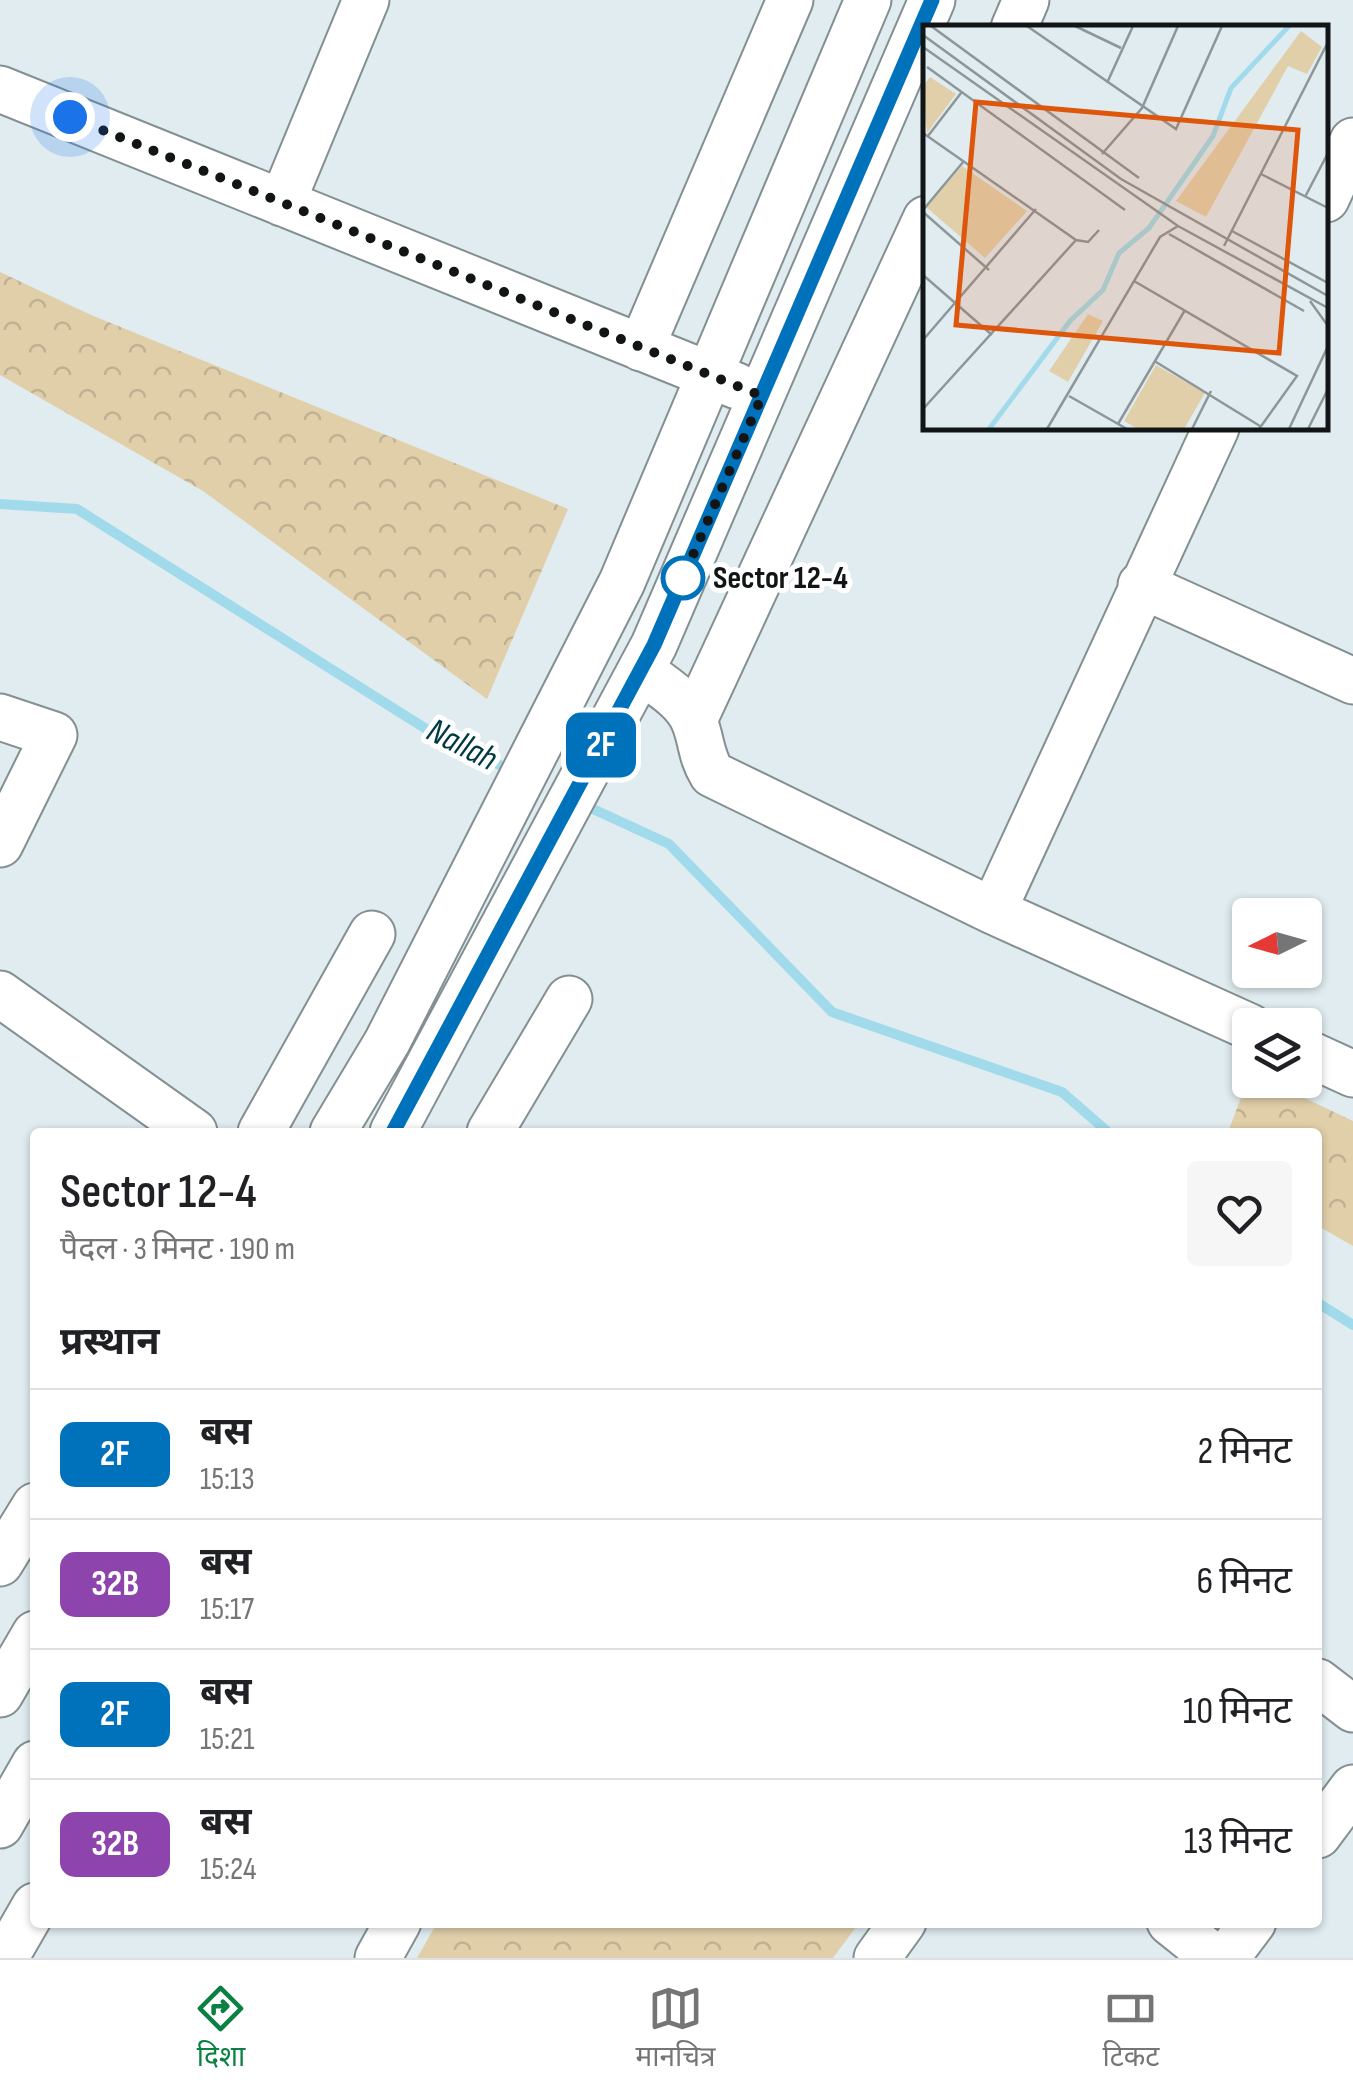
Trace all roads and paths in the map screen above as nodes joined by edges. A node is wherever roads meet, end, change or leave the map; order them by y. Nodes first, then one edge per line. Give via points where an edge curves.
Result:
1 (366, 0) edge
2 (790, 0) edge
3 (868, 0) edge
4 (932, 0) edge
5 (1026, 0) edge
6 (1015, 25) edge
7 (0, 89) edge
8 (1353, 142) edge
9 (1328, 195) edge
10 (282, 202) junction
11 (923, 225) edge
12 (641, 348) junction
13 (710, 376) junction
14 (762, 396) junction
15 (1215, 430) edge
16 (1141, 585) junction
17 (641, 671) junction
18 (1353, 681) edge
19 (0, 717) edge
20 (694, 720) junction
21 (0, 844) edge
22 (992, 911) junction
23 (372, 934) dead end
24 (0, 994) edge
25 (569, 999) dead end
26 (1232, 1019) edge
27 (1322, 1060) edge
28 (1353, 1074) edge
29 (188, 1128) edge
30 (263, 1128) edge
31 (335, 1128) edge
32 (395, 1128) edge
33 (492, 1128) edge
34 (30, 1514) edge
35 (0, 1563) edge
36 (30, 1643) edge
37 (1322, 1685) edge
38 (0, 1694) edge
39 (1353, 1709) edge
40 (30, 1773) edge
41 (1353, 1788) edge
42 (0, 1825) edge
43 (1322, 1831) edge
44 (30, 1915) edge
45 (395, 1928) edge
46 (899, 1928) edge
47 (1178, 1928) edge
48 (1248, 1928) edge
49 (5, 1958) edge
50 (378, 1958) edge
51 (877, 1958) edge
52 (1215, 1958) edge
53 (1226, 1958) edge

1 - 10 street
2 - 12 street
3 - 13 street
4 - 14 street
5 - 6 street
7 - 10 street
8 - 9 street
10 - 12 street
11 - 20 street
12 - 13 street
13 - 14 street
13 - 31 street via 622,582 387,1042
14 - 17 street
15 - 16 street
16 - 18 street
16 - 22 street
17 - 20 street via 678,698
17 - 32 street
19 - 21 street via 54,735
20 - 22 street via 698,751 712,774
22 - 26 street
23 - 30 street
24 - 29 street
25 - 33 street
27 - 28 street
34 - 35 street
36 - 38 street
37 - 39 street
40 - 42 street
41 - 43 street
44 - 49 street
45 - 50 street
46 - 51 street
47 - 52 street
48 - 53 street

